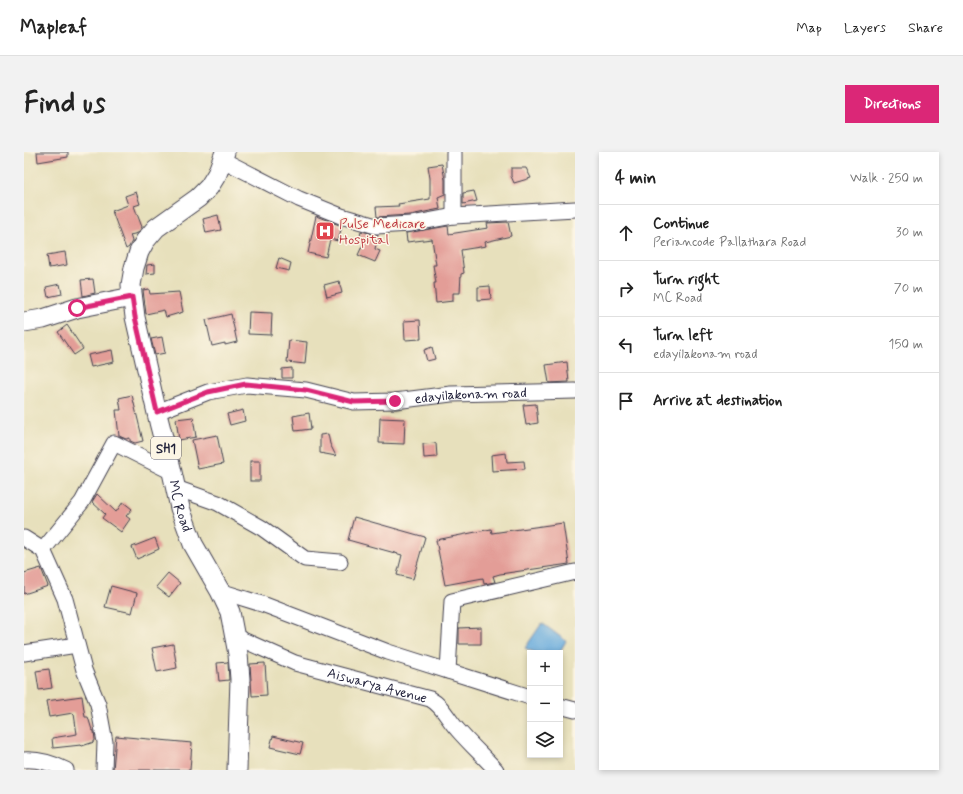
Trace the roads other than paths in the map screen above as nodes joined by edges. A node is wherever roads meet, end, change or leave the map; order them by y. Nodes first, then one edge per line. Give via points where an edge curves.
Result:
1 (454, 152) edge
2 (224, 156) edge
3 (575, 209) edge
4 (454, 216) junction
5 (132, 297) junction
6 (24, 322) edge
7 (575, 391) edge
8 (157, 412) junction
9 (174, 480) junction
10 (24, 538) edge
11 (43, 550) junction
12 (340, 562) dead end
13 (575, 572) edge
14 (220, 592) junction
15 (234, 636) junction
16 (76, 644) junction
17 (24, 653) edge
18 (448, 671) junction
19 (527, 696) edge
20 (563, 707) edge
21 (575, 710) edge
22 (24, 760) edge
23 (66, 770) edge
24 (104, 770) edge
25 (237, 770) edge
26 (496, 770) edge

1 - 4 street
2 - 4 street via 299,199 341,216 376,226 411,224
2 - 5 main road, MC Road / SH1 via 209,187 156,228 145,241 134,268
3 - 4 street
5 - 6 main road
5 - 8 main road, MC Road / SH1
7 - 8 street, edayilakonam road via 451,394 395,401 354,402 306,390 246,384 208,392
8 - 9 main road, MC Road / SH1
9 - 11 street via 114,443 82,502
9 - 12 street via 262,528 305,559
9 - 14 main road, MC Road / SH1 via 180,508 193,544
10 - 11 street
11 - 16 street via 64,599
13 - 18 street via 452,600
14 - 15 main road, MC Road / SH1 via 230,612
14 - 18 street via 265,605 388,652
15 - 25 main road, MC Road / SH1 via 240,679
15 - 26 street, Aiswarya Avenue via 295,663 430,699 442,708 456,728
16 - 17 street
16 - 24 street via 98,704 105,742
18 - 19 street
20 - 21 street
22 - 23 street via 34,759 53,763

